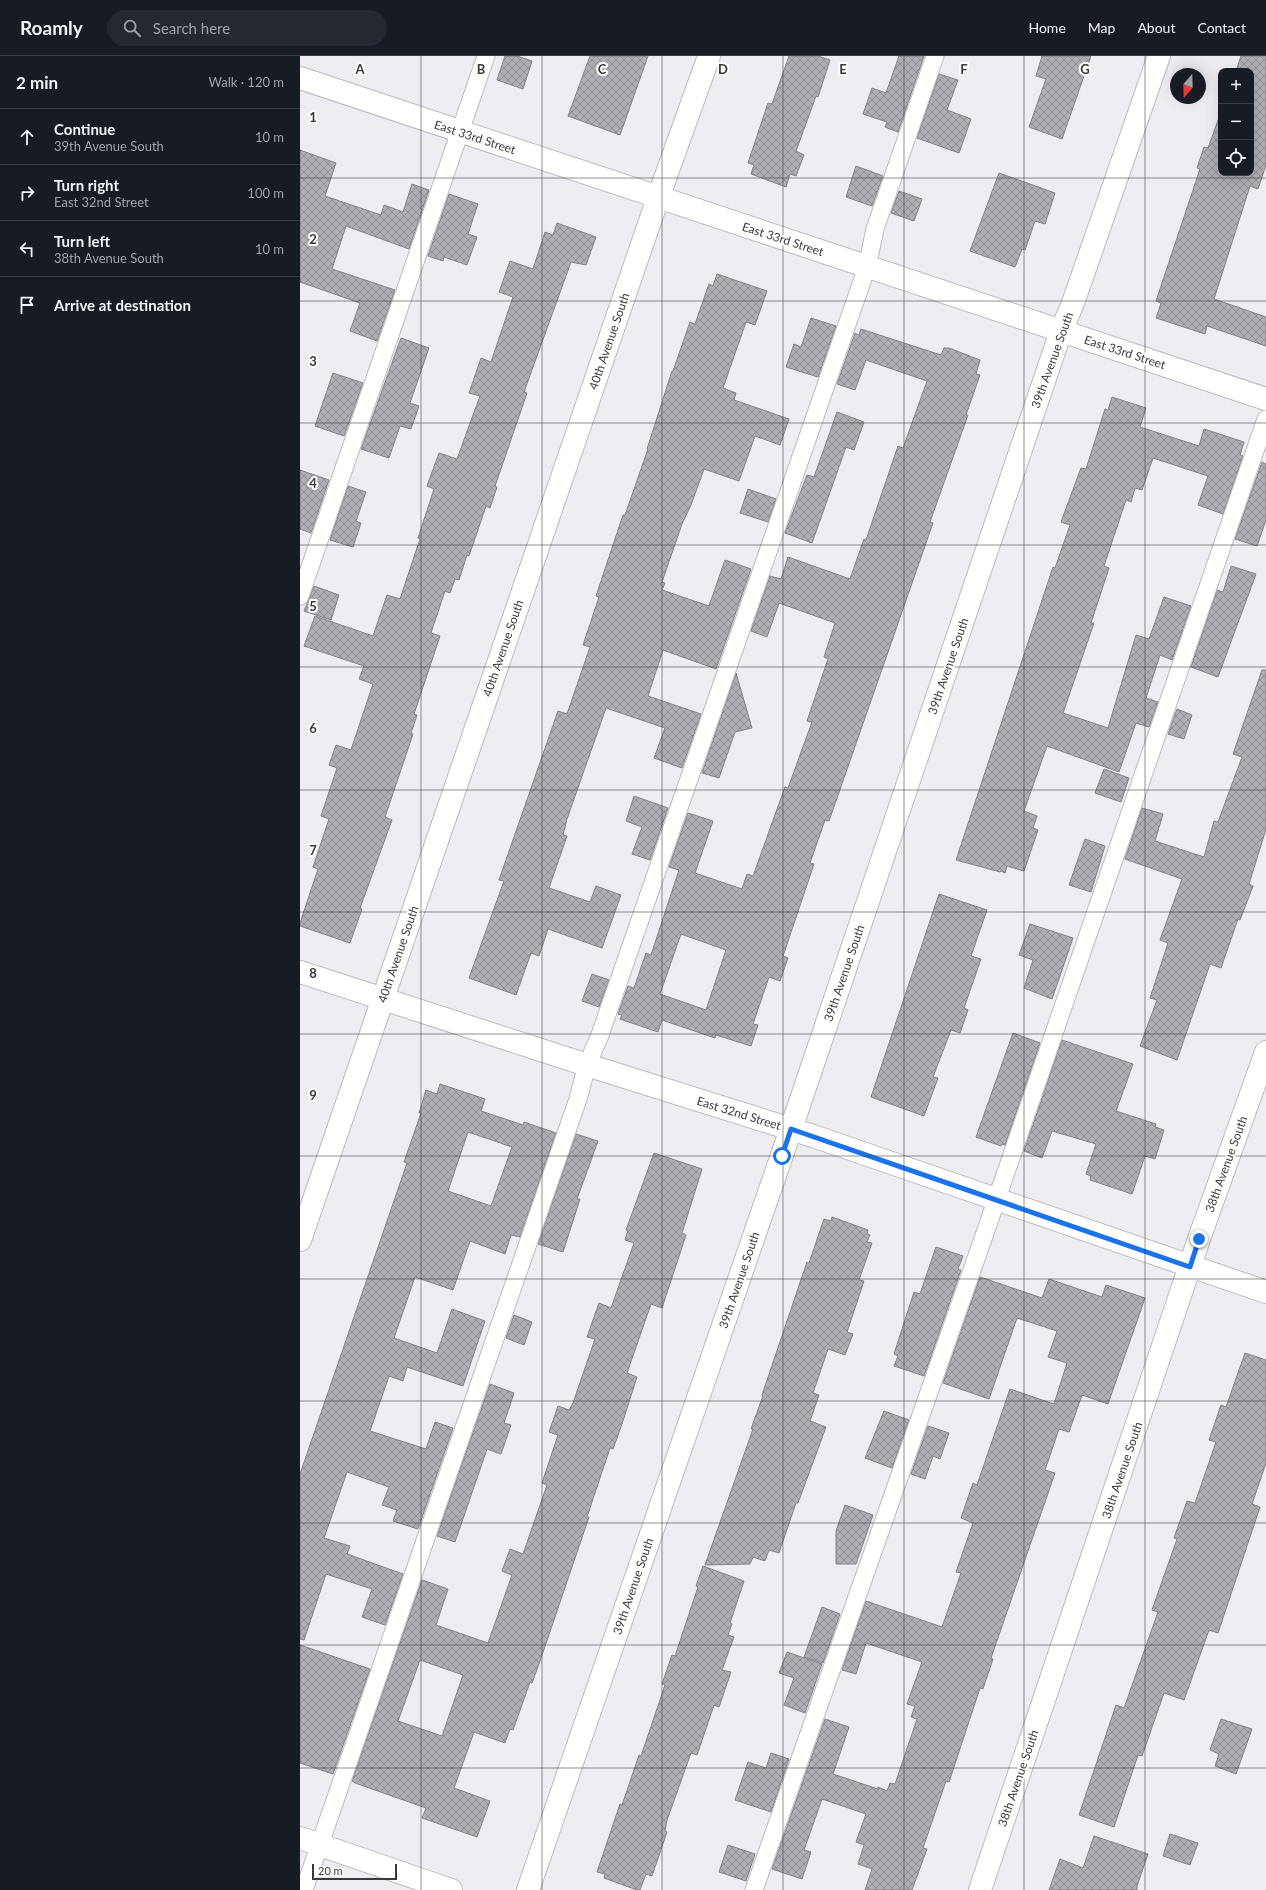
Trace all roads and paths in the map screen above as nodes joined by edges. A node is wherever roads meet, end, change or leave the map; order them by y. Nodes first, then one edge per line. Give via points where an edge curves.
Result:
1 (486, 56) edge
2 (709, 56) edge
3 (935, 56) edge
4 (1159, 56) edge
5 (300, 78) edge
6 (461, 132) junction
7 (658, 198) junction
8 (867, 267) junction
9 (1061, 330) junction
10 (1266, 399) edge
11 (1266, 419) edge
12 (300, 596) edge
13 (300, 972) edge
14 (384, 998) junction
15 (1266, 1052) edge
16 (587, 1065) junction
17 (791, 1129) junction
18 (996, 1201) junction
19 (300, 1240) edge
20 (1190, 1267) junction
21 (1266, 1292) edge
22 (310, 1841) edge
23 (304, 1890) edge
24 (451, 1890) edge
25 (528, 1890) edge
26 (754, 1890) edge
27 (980, 1890) edge

1 - 6 lane
2 - 7 street, 40th Avenue South
3 - 8 lane via 876,229
4 - 9 street, 39th Avenue South via 1073,303
5 - 6 street, East 33rd Street
6 - 7 street, East 33rd Street
6 - 12 lane
7 - 8 street, East 33rd Street
7 - 14 street, 40th Avenue South
8 - 9 street, East 33rd Street
8 - 16 lane via 600,1035
9 - 10 street, East 33rd Street
9 - 17 street, 39th Avenue South
11 - 18 lane
13 - 14 street, East 32nd Street
14 - 16 street, East 32nd Street
14 - 19 street, 40th Avenue South
15 - 20 street, 38th Avenue South
16 - 17 street, East 32nd Street
16 - 22 lane via 578,1099
17 - 18 street, East 32nd Street
17 - 25 street, 39th Avenue South
18 - 20 street, East 32nd Street
18 - 26 lane
20 - 21 street, East 32nd Street
20 - 27 street, 38th Avenue South
22 - 23 lane
22 - 24 street

